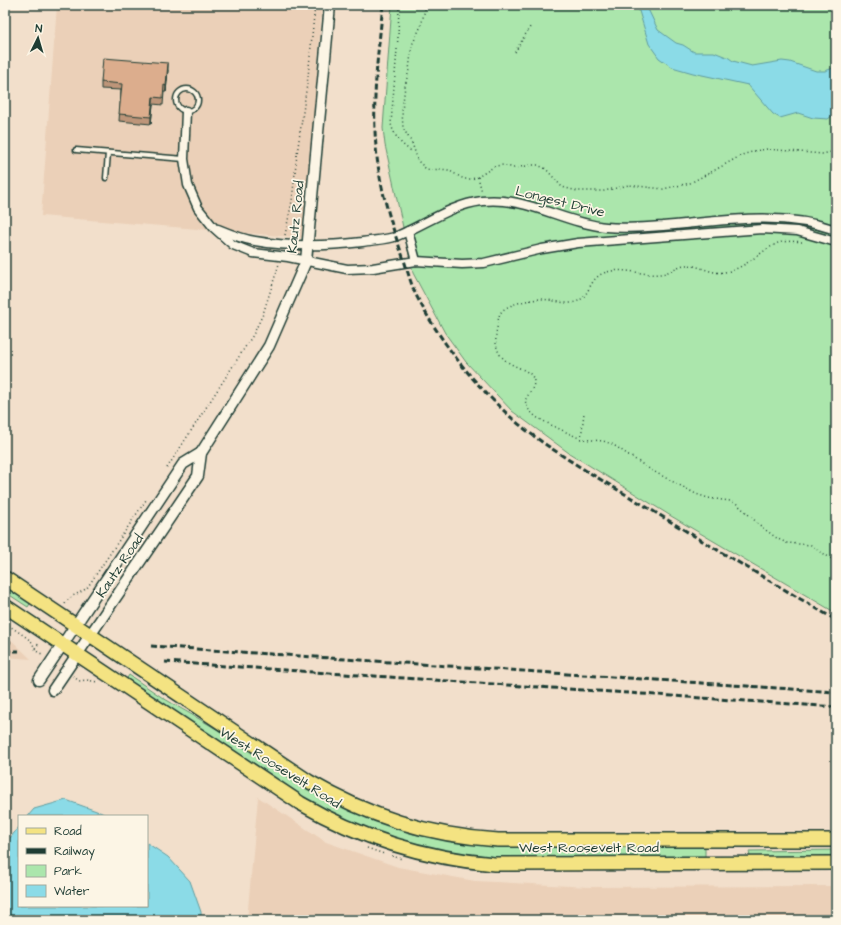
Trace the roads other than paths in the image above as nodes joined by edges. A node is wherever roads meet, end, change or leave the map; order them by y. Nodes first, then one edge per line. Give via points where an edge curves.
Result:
1 (330, 5) edge
2 (186, 111) junction
3 (76, 150) dead end
4 (108, 152) junction
5 (184, 159) junction
6 (106, 178) dead end
7 (214, 228) junction
8 (836, 230) edge
9 (408, 231) junction
10 (836, 242) edge
11 (308, 245) junction
12 (306, 261) junction
13 (416, 261) junction
14 (201, 453) junction
15 (5, 578) edge
16 (5, 606) edge
17 (75, 625) junction
18 (90, 635) junction
19 (63, 645) junction
20 (77, 655) junction
21 (39, 680) dead end
22 (53, 690) dead end
23 (836, 840) edge
24 (836, 863) edge

1 - 11 street, Kautz Road
2 - 2 lane via 180,108 176,98 179,92 189,89 196,93 198,101 194,108
2 - 5 street, Longest Drive
3 - 4 lane
4 - 5 lane
4 - 6 lane
5 - 7 street, Longest Drive via 188,186 198,208
7 - 11 street, Longest Drive via 254,241
7 - 12 street, Longest Drive via 233,245 253,253
8 - 9 street, Longest Drive via 808,222 763,218 631,228 606,227 586,224 534,206 508,201 483,201 452,209
9 - 11 street, Longest Drive via 395,237 377,240
9 - 13 street
10 - 13 street, Longest Drive via 798,231 762,229 578,243 484,263
11 - 12 street, Kautz Road
12 - 13 street, Longest Drive via 347,269 373,268
12 - 14 street, Kautz Road via 269,346
14 - 17 street, Kautz Road via 183,464
14 - 18 street, Kautz Road via 198,476
15 - 17 main road, West Roosevelt Road
16 - 19 main road, West Roosevelt Road
17 - 18 main road, West Roosevelt Road
17 - 19 street, Kautz Road
18 - 20 street, Kautz Road
18 - 23 main road, West Roosevelt Road via 315,785 362,809 417,828 473,838 518,841
19 - 20 main road, West Roosevelt Road
19 - 21 street, Kautz Road
20 - 22 street, Kautz Road
20 - 24 main road, West Roosevelt Road via 300,803 360,834 408,850 494,864

